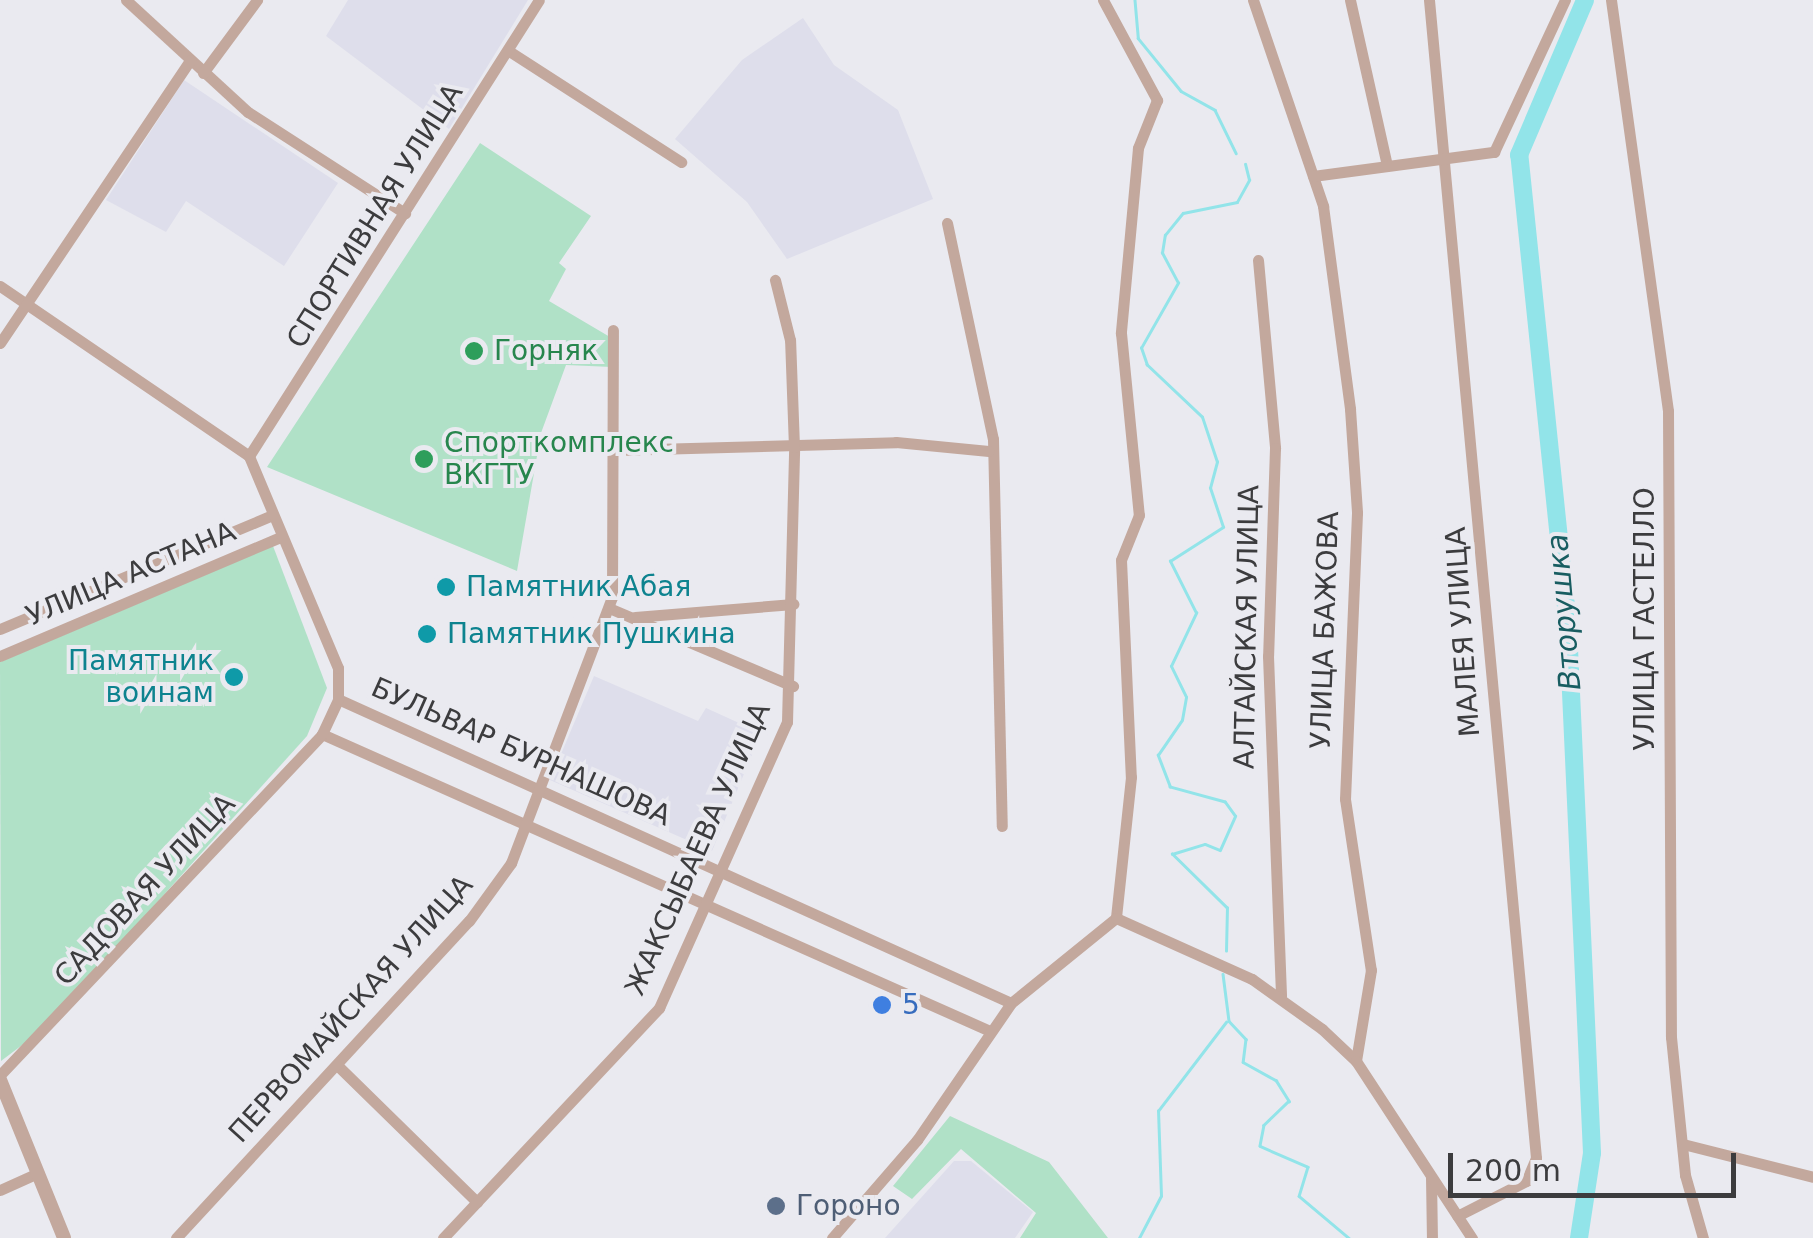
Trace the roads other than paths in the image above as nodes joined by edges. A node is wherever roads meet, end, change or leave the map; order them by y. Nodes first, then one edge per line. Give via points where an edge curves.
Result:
1 (126, 0) edge
2 (256, 0) edge
3 (538, 0) edge
4 (1102, 0) edge
5 (1253, 0) edge
6 (1350, 0) edge
7 (1429, 0) edge
8 (1565, 0) edge
9 (1611, 0) edge
10 (174, 45) junction
11 (509, 51) junction
12 (190, 60) junction
13 (203, 73) junction
14 (170, 77) junction
15 (1441, 158) junction
16 (681, 162) dead end
17 (1387, 166) junction
18 (1313, 176) junction
19 (405, 213) junction
20 (947, 223) dead end
21 (1258, 260) dead end
22 (775, 280) dead end
23 (0, 286) edge
24 (29, 304) junction
25 (614, 330) dead end
26 (0, 344) edge
27 (794, 447) junction
28 (617, 450) junction
29 (989, 451) junction
30 (249, 456) junction
31 (272, 515) junction
32 (281, 537) junction
33 (793, 604) junction
34 (609, 608) junction
35 (635, 617) junction
36 (0, 628) edge
37 (0, 656) edge
38 (792, 686) junction
39 (338, 698) junction
40 (322, 734) junction
41 (542, 787) junction
42 (526, 826) junction
43 (1002, 826) dead end
44 (722, 870) junction
45 (708, 904) junction
46 (1116, 918) junction
47 (1281, 996) junction
48 (1011, 1003) junction
49 (990, 1031) junction
50 (1356, 1061) junction
51 (336, 1065) junction
52 (0, 1078) edge
53 (1682, 1144) junction
54 (38, 1173) junction
55 (1431, 1175) junction
56 (1813, 1178) edge
57 (0, 1190) edge
58 (477, 1202) junction
59 (1458, 1216) junction
60 (64, 1238) edge
61 (176, 1238) edge
62 (443, 1238) edge
63 (832, 1238) edge
64 (1432, 1238) edge
65 (1472, 1238) edge
66 (1703, 1238) edge

1 - 10 street
2 - 13 street
3 - 11 street, СПОРТИВНАЯ УЛИЦА
4 - 46 street via 1156,100 1138,148 1121,333 1139,516 1121,560 1131,778
5 - 18 street, УЛИЦА БАЖОВА
6 - 17 street
7 - 15 street, МАЛЕЯ УЛИЦА
8 - 15 street via 1494,152
9 - 53 street, УЛИЦА ГАСТЕЛЛО via 1668,411 1672,1037
10 - 12 street
10 - 14 street
11 - 16 street
11 - 19 street, СПОРТИВНАЯ УЛИЦА
12 - 13 street
12 - 14 street
13 - 19 street
14 - 24 street
15 - 17 street
15 - 59 street, МАЛЕЯ УЛИЦА via 1462,280 1536,1158 1526,1182
17 - 18 street
18 - 50 street, УЛИЦА БАЖОВА via 1334,266 1357,512 1346,799 1371,970
19 - 30 street, СПОРТИВНАЯ УЛИЦА
20 - 29 street via 988,403
21 - 47 street, АЛТАЙСКАЯ УЛИЦА via 1275,448 1268,656
22 - 27 street, ЖАКСЫБАЕВА УЛИЦА via 790,340
23 - 24 street
24 - 26 street
24 - 30 street
25 - 28 street, ПЕРВОМАЙСКАЯ УЛИЦА
27 - 28 street
27 - 29 street
27 - 33 street, ЖАКСЫБАЕВА УЛИЦА
28 - 34 street, ПЕРВОМАЙСКАЯ УЛИЦА
29 - 43 street via 998,518
30 - 31 street
31 - 32 street
31 - 36 street, УЛИЦА АСТАНА
32 - 37 street, УЛИЦА АСТАНА
32 - 39 street via 338,668
33 - 35 street
33 - 38 street, ЖАКСЫБАЕВА УЛИЦА
34 - 35 street
34 - 41 street, ПЕРВОМАЙСКАЯ УЛИЦА
35 - 38 street
38 - 44 street, ЖАКСЫБАЕВА УЛИЦА via 782,732
39 - 40 street, САДОВАЯ УЛИЦА
39 - 41 street, БУЛЬВАР БУРНАШОВА
40 - 42 street
40 - 52 street, САДОВАЯ УЛИЦА
41 - 42 street, ПЕРВОМАЙСКАЯ УЛИЦА
41 - 44 street, БУЛЬВАР БУРНАШОВА
42 - 45 street
42 - 51 street, ПЕРВОМАЙСКАЯ УЛИЦА via 469,921
44 - 45 street, ЖАКСЫБАЕВА УЛИЦА
44 - 48 street, БУЛЬВАР БУРНАШОВА
45 - 49 street
45 - 58 street, ЖАКСЫБАЕВА УЛИЦА via 659,1008
46 - 47 street
46 - 48 street
47 - 50 street
48 - 49 street
49 - 63 street via 917,1140
50 - 55 street
51 - 58 street
51 - 61 street, ПЕРВОМАЙСКАЯ УЛИЦА
52 - 54 street
53 - 56 street
53 - 66 street, УЛИЦА ГАСТЕЛЛО
54 - 57 street
54 - 60 street
55 - 59 street
55 - 64 street
58 - 62 street, ЖАКСЫБАЕВА УЛИЦА
59 - 65 street

